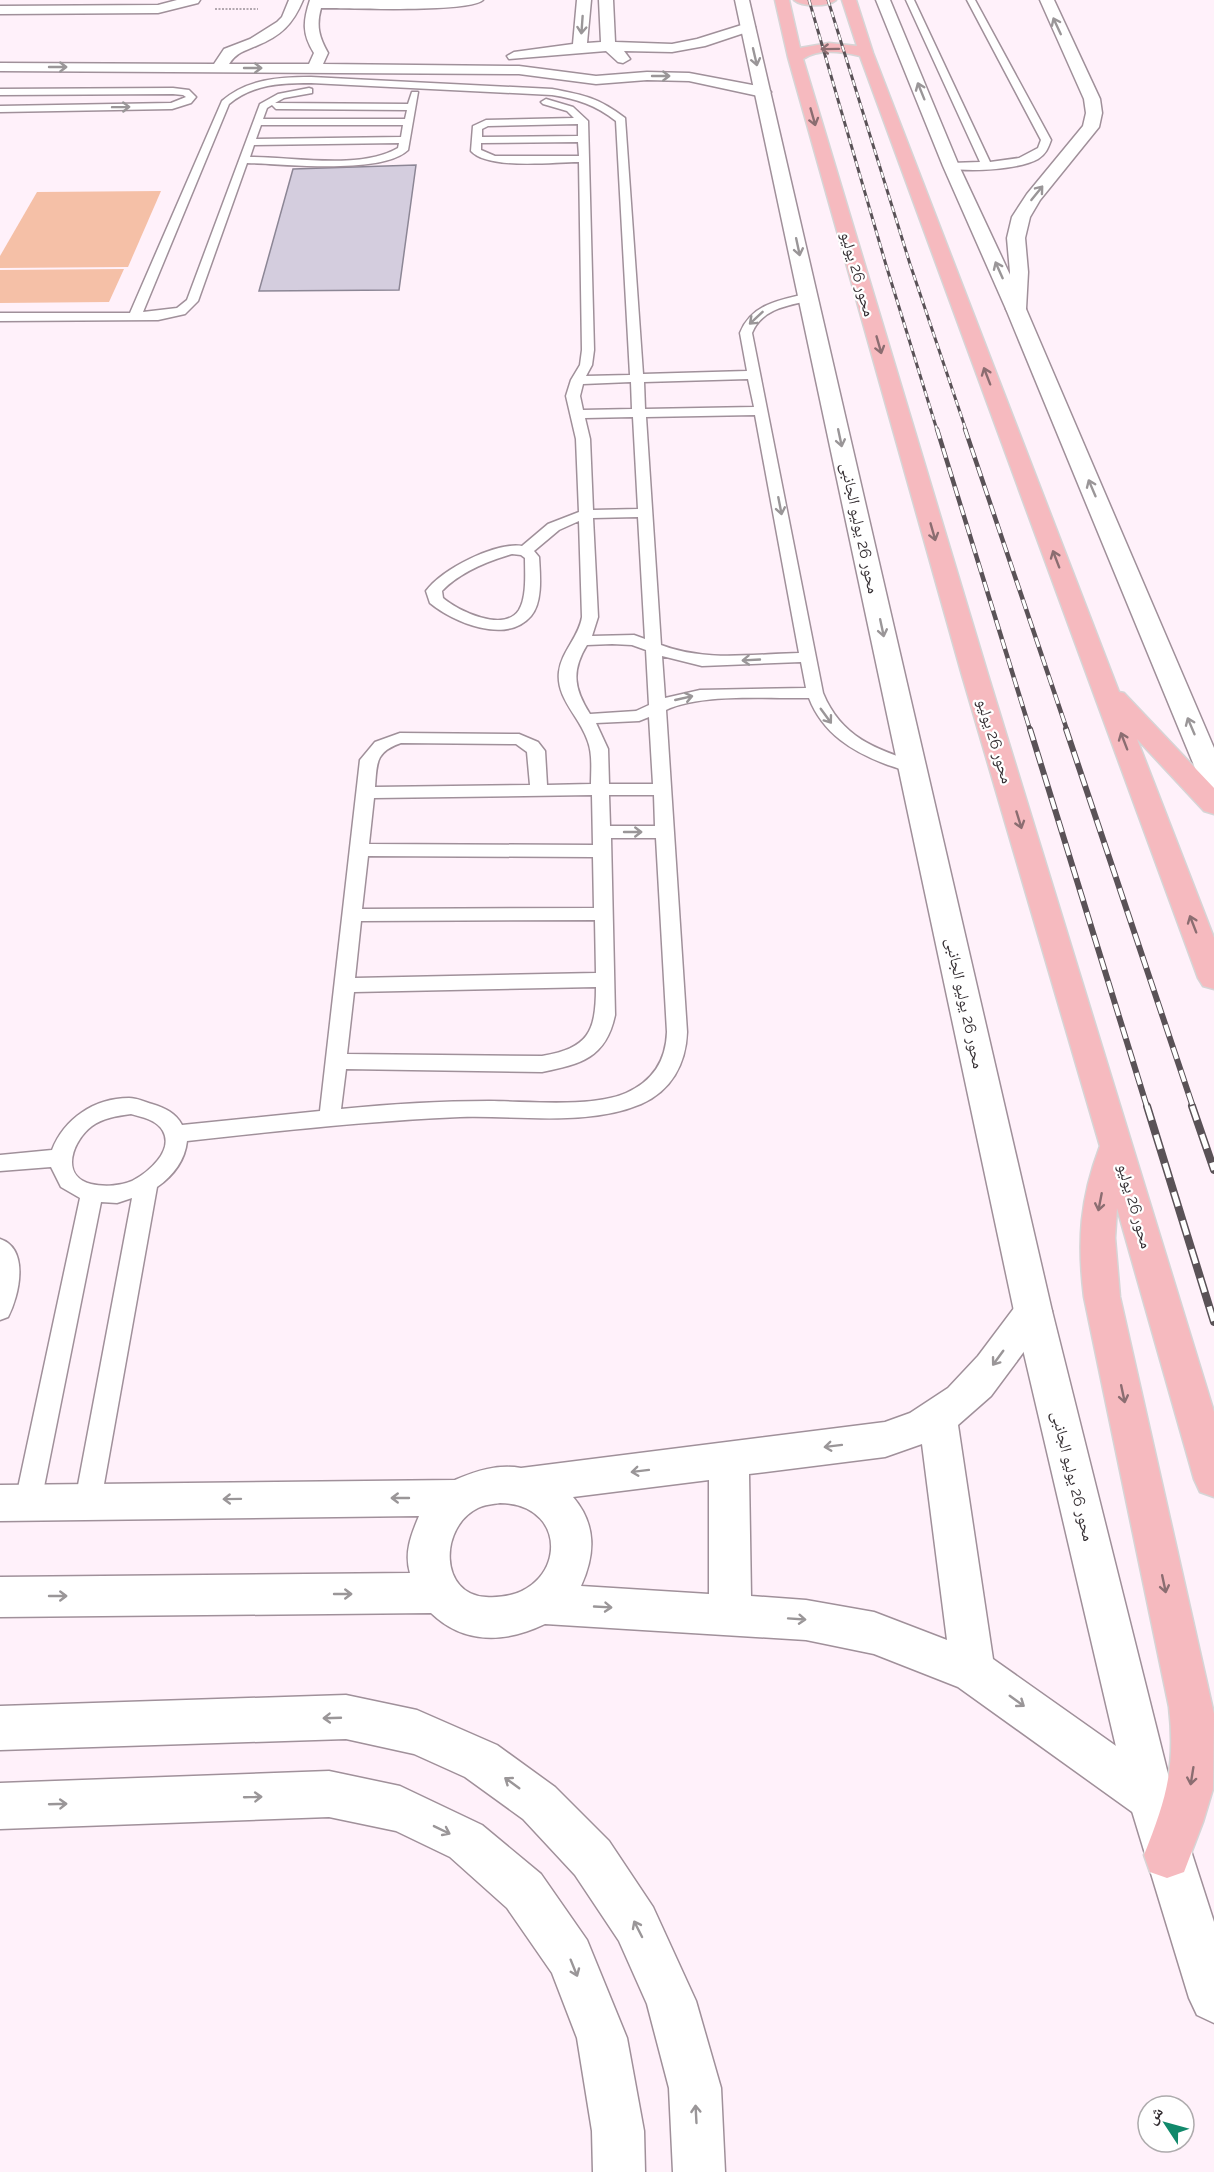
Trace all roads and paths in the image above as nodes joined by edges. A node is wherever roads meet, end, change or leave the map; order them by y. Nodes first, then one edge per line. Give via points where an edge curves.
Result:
1 (45, 0) edge
2 (193, 0) edge
3 (476, 0) edge
4 (782, 0) edge
5 (801, 0) edge
6 (829, 0) edge
7 (849, 0) edge
8 (883, 0) edge
9 (910, 0) edge
10 (971, 0) edge
11 (1047, 0) edge
12 (584, 1) edge
13 (316, 2) edge
14 (606, 2) edge
15 (147, 4) edge
16 (294, 5) edge
17 (83, 9) junction
18 (0, 10) edge
19 (32, 10) junction
20 (745, 13) edge
21 (700, 43) junction
22 (608, 46) junction
23 (575, 48) junction
24 (206, 52) dead end
25 (229, 52) junction
26 (264, 53) dead end
27 (298, 53) dead end
28 (327, 53) junction
29 (866, 53) junction
30 (795, 57) junction
31 (414, 62) junction
32 (521, 63) junction
33 (0, 67) edge
34 (97, 68) junction
35 (135, 68) junction
36 (219, 68) junction
37 (314, 69) junction
38 (435, 70) junction
39 (573, 78) junction
40 (709, 79) junction
41 (607, 80) junction
42 (431, 86) junction
43 (0, 92) edge
44 (98, 92) junction
45 (764, 92) junction
46 (412, 95) junction
47 (94, 107) junction
48 (75, 108) junction
49 (0, 109) edge
50 (583, 121) junction
51 (409, 122) junction
52 (250, 133) junction
53 (583, 139) junction
54 (405, 140) junction
55 (477, 140) junction
56 (584, 159) junction
57 (242, 163) junction
58 (951, 165) junction
59 (986, 165) junction
60 (809, 297) junction
61 (1016, 309) junction
62 (135, 316) junction
63 (0, 317) edge
64 (755, 375) junction
65 (638, 378) junction
66 (577, 380) junction
67 (762, 411) junction
68 (639, 413) junction
69 (576, 414) junction
70 (586, 513) junction
71 (645, 513) junction
72 (525, 551) junction
73 (582, 641) junction
74 (654, 647) junction
75 (809, 657) junction
76 (1104, 687) junction
77 (815, 693) junction
78 (658, 707) junction
79 (587, 719) junction
80 (913, 766) junction
81 (1214, 780) edge
82 (662, 789) junction
83 (601, 790) junction
84 (539, 791) junction
85 (366, 793) junction
86 (1214, 805) edge
87 (602, 832) junction
88 (665, 832) junction
89 (360, 850) junction
90 (602, 851) junction
91 (604, 914) junction
92 (352, 915) junction
93 (1214, 978) edge
94 (606, 980) junction
95 (344, 985) junction
96 (336, 1061) junction
97 (330, 1116) junction
98 (176, 1134) junction
99 (1117, 1146) junction
100 (60, 1158) junction
101 (0, 1163) edge
102 (146, 1185) junction
103 (92, 1193) junction
104 (0, 1248) edge
105 (0, 1310) edge
106 (1033, 1311) junction
107 (938, 1419) junction
108 (729, 1460) junction
109 (1214, 1479) edge
110 (522, 1486) junction
111 (458, 1498) junction
112 (88, 1502) junction
113 (14, 1503) edge
114 (440, 1593) junction
115 (0, 1597) edge
116 (544, 1604) junction
117 (730, 1615) junction
118 (973, 1671) junction
119 (0, 1728) edge
120 (1151, 1798) junction
121 (0, 1806) edge
122 (1167, 1855) junction
123 (1214, 1998) edge
124 (619, 2172) edge
125 (699, 2172) edge

1 - 19 street
2 - 15 street
3 - 13 street via 436,4
4 - 30 highway, محور 26 يوليو
5 - 6 highway
7 - 29 highway
58 -> 8 street
9 - 59 lane
10 - 59 lane via 1046,140 1044,150 1032,158
61 -> 11 street via 1016,238 1021,217 1087,132 1094,113 1092,99
12 - 14 street
12 -> 23 street
13 - 28 street via 309,29 313,41
14 - 22 street
15 - 16 path
15 - 17 street
15 - 17 street
16 - 25 street via 288,19 274,31
17 - 19 street
18 - 19 street
20 - 21 street
20 -> 45 street, محور 26 يوليو الجانبى
21 - 22 street via 656,49
21 - 40 street
22 - 23 street
22 - 41 street via 624,63
23 - 32 street
23 - 39 street via 566,53 562,63
24 - 25 street
25 - 26 street
25 - 36 street
27 - 28 street
28 - 37 street
29 -> 30 highway via 825,48
76 -> 29 highway
30 -> 99 highway, محور 26 يوليو
31 - 32 street
31 - 37 street
31 - 38 street
31 - 46 lane
32 - 38 street
32 - 39 street
33 -> 34 street
34 - 35 street
34 - 44 lane via 103,76
35 - 36 street
35 - 44 lane via 119,74
36 -> 37 street
38 - 42 lane
39 - 41 street
41 -> 40 street via 668,76
40 - 45 street
42 - 46 lane
42 - 65 lane via 567,94 602,105 621,120
43 - 44 lane
44 - 47 lane
47 -> 44 lane via 172,106 189,101 191,96 173,91
44 - 48 lane
45 -> 60 street, محور 26 يوليو الجانبى
46 - 50 lane via 542,101 570,109
46 - 51 lane
46 - 52 lane via 310,91 281,96 263,106
46 - 62 lane via 311,80 262,84 230,98
47 - 48 lane
48 - 49 lane
50 - 53 lane
50 - 55 lane via 486,123 477,128
51 - 52 lane
51 - 54 lane
52 - 54 lane
52 - 57 lane
53 - 55 lane
53 - 56 lane
54 - 57 lane via 400,153 383,159
55 - 56 lane via 477,153 490,158
56 - 66 lane via 588,350
57 - 62 lane via 190,304 166,315
58 - 59 lane
61 -> 58 street
60 -> 64 lane via 767,309 751,320 747,333
60 -> 80 street, محور 26 يوليو الجانبى
81 -> 61 street
62 - 63 lane
64 - 65 lane
64 - 67 lane
65 - 66 lane
65 - 68 lane
66 - 69 lane via 573,396
67 - 68 lane
67 -> 75 lane
68 - 69 lane
68 - 71 lane
69 - 70 lane via 583,439
70 - 71 lane
70 - 72 lane via 545,533
70 - 73 lane via 590,617
71 - 74 lane
72 - 72 lane via 504,550 440,583 434,591 435,600 444,608 484,624 518,619 528,605 532,557
73 - 74 lane via 623,639
73 - 79 lane via 570,662 568,686
75 -> 74 lane via 702,661
74 - 78 lane
75 - 77 lane
76 - 86 highway
93 -> 76 highway
78 -> 77 lane via 700,695
77 -> 80 lane via 819,708 839,732 871,753
78 - 79 lane via 627,719
78 - 82 lane
79 - 83 lane via 597,739
80 - 106 street, محور 26 يوليو الجانبى
82 - 83 lane
82 - 88 lane
83 - 84 lane
83 - 87 lane
84 - 85 lane
84 - 85 lane via 538,756 526,742 511,738 412,737 389,741 372,753
85 - 89 lane
87 -> 88 lane
87 - 90 lane
88 - 97 lane via 678,1046 675,1060 656,1085 625,1102 586,1108 457,1109
89 - 90 lane
89 - 92 lane
90 - 91 lane
91 - 92 lane
91 - 94 lane
92 - 95 lane
94 - 95 lane
94 - 96 lane via 607,1014 598,1038 575,1056 559,1062
95 - 96 lane
96 - 97 lane
97 - 98 lane
98 - 100 lane via 171,1123 147,1108 115,1108 98,1113 71,1133
98 - 102 lane via 171,1161
99 - 109 highway, محور 26 يوليو
99 -> 122 highway via 1104,1179 1097,1216 1102,1297 1195,1738 1188,1801
100 - 101 lane
100 - 103 lane via 68,1180
102 - 103 lane via 110,1195
102 - 112 lane
103 - 113 lane
104 - 105 lane via 9,1268
106 -> 107 street via 969,1395
106 - 120 street, محور 26 يوليو الجانبى
107 -> 108 street via 899,1435
107 - 118 street
108 -> 110 street
108 - 117 street
110 - 111 street via 478,1489
110 - 116 street via 558,1508 573,1547 570,1568 560,1588
111 -> 112 street
111 - 114 street via 432,1532 430,1575
112 - 113 street
115 -> 114 street
114 - 116 street via 457,1608 477,1617 500,1620 523,1615
116 -> 117 street
117 -> 118 street via 806,1620 874,1633
118 -> 120 street
125 -> 119 street via 695,2088 671,2001 636,1924 585,1850 540,1803 481,1761 417,1732 346,1717
120 - 122 street, محور 26 يوليو الجانبى
121 -> 124 street via 329,1794 400,1809 466,1841 524,1890 570,1957 602,2038 618,2131
122 - 123 street, محور 26 يوليو الجانبى

